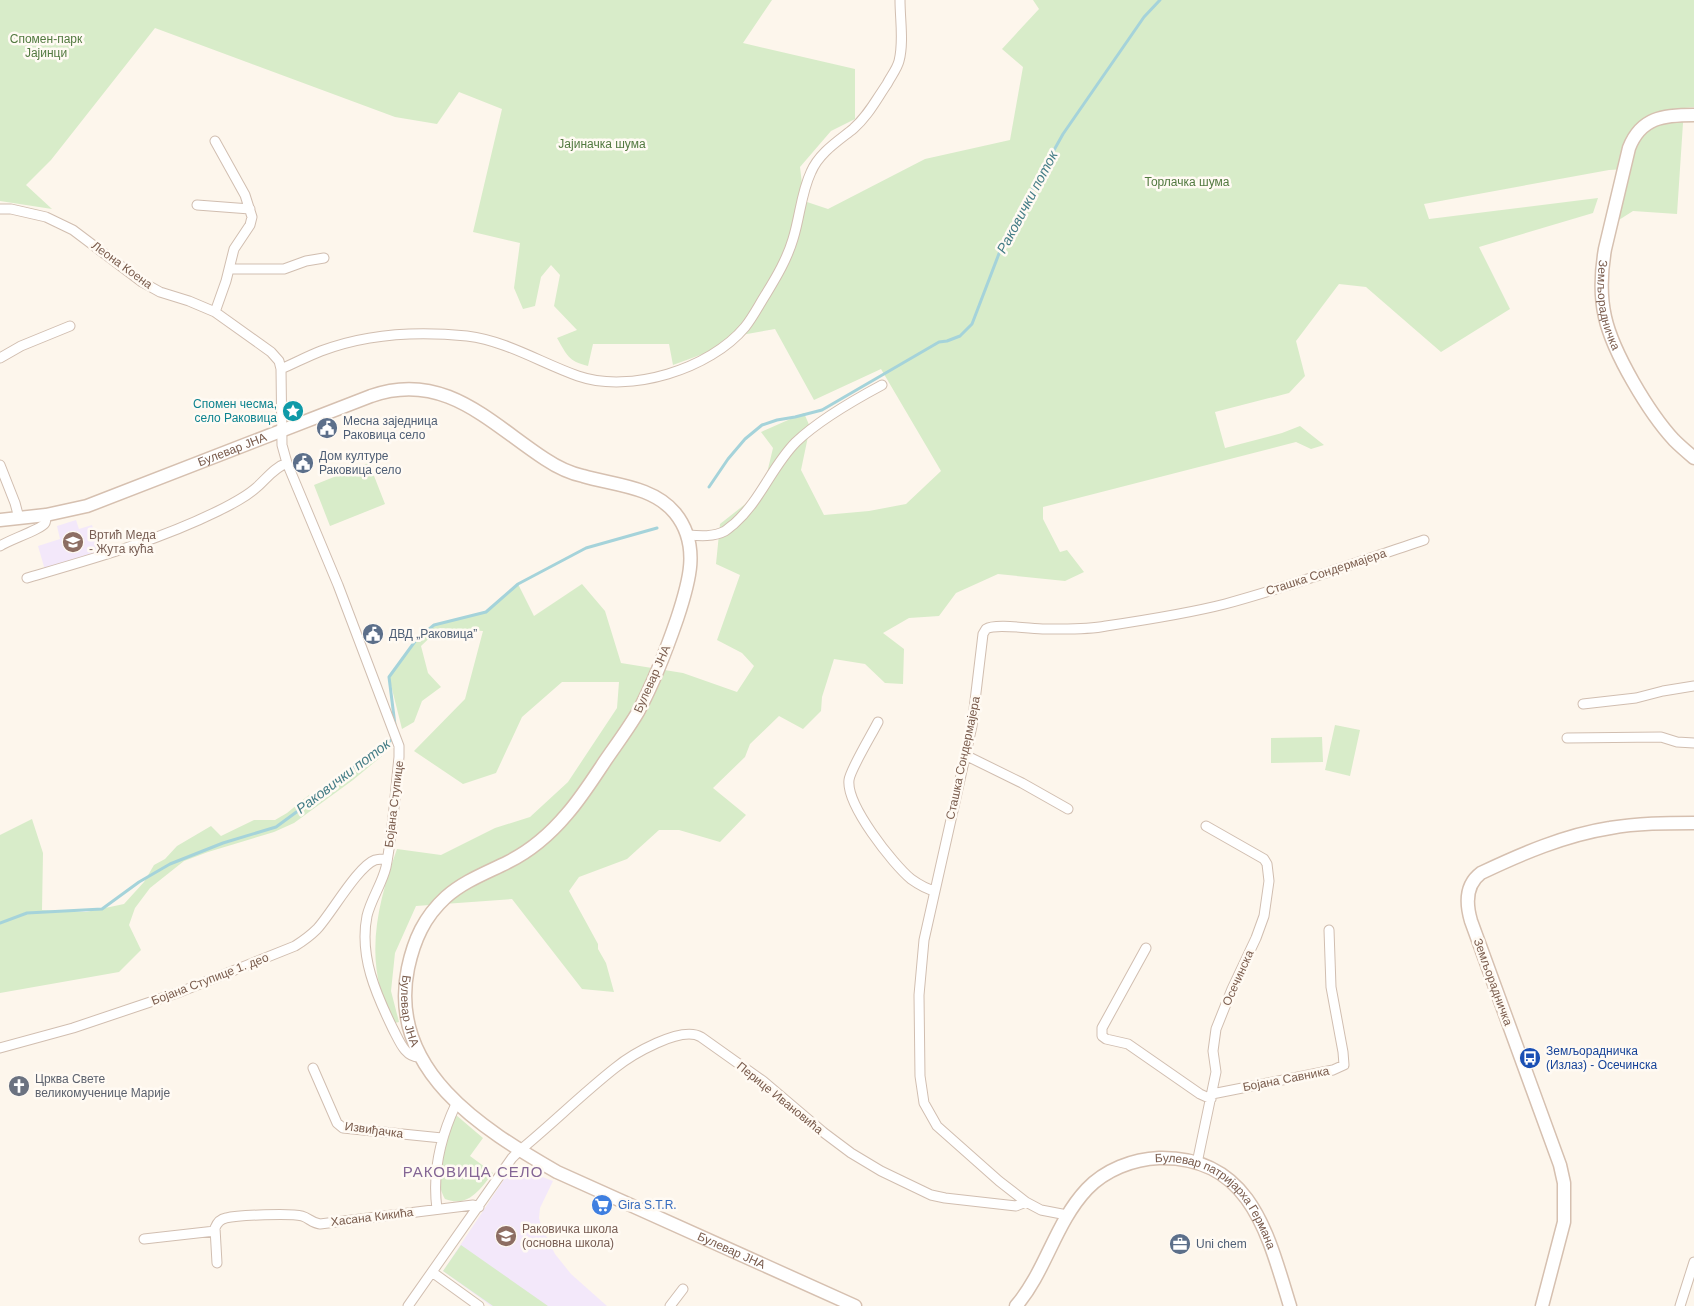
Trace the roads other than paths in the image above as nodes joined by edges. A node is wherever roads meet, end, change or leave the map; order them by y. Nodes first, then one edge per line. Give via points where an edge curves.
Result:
1 (900, 0) edge
2 (1694, 115) edge
3 (215, 141) dead end
4 (197, 205) dead end
5 (0, 209) edge
6 (250, 209) junction
7 (324, 258) dead end
8 (229, 269) junction
9 (215, 312) junction
10 (70, 326) dead end
11 (0, 358) edge
12 (281, 369) junction
13 (882, 385) dead end
14 (282, 431) junction
15 (1694, 458) edge
16 (286, 462) junction
17 (0, 465) edge
18 (3, 480) edge
19 (46, 515) junction
20 (19, 518) junction
21 (0, 520) edge
22 (688, 535) junction
23 (1424, 540) dead end
24 (0, 546) edge
25 (27, 578) dead end
26 (1694, 686) edge
27 (1583, 704) dead end
28 (878, 722) dead end
29 (1567, 738) dead end
30 (1694, 743) edge
31 (965, 755) junction
32 (1068, 809) dead end
33 (1694, 823) edge
34 (1206, 826) dead end
35 (387, 859) junction
36 (935, 892) junction
37 (1329, 930) dead end
38 (1146, 948) dead end
39 (0, 1048) edge
40 (420, 1056) junction
41 (313, 1068) dead end
42 (1212, 1096) junction
43 (456, 1104) junction
44 (442, 1138) junction
45 (519, 1151) junction
46 (1197, 1163) junction
47 (1026, 1202) junction
48 (479, 1207) junction
49 (437, 1209) junction
50 (1067, 1215) junction
51 (215, 1231) junction
52 (144, 1239) dead end
53 (1694, 1262) edge
54 (217, 1263) dead end
55 (432, 1272) junction
56 (683, 1289) dead end
57 (408, 1306) edge
58 (478, 1306) edge
59 (670, 1306) edge
60 (855, 1306) edge
61 (1016, 1306) edge
62 (1290, 1306) edge
63 (1542, 1306) edge
64 (1680, 1306) edge

1 - 12 street via 901,51 896,70 867,116 829,148 811,170 790,249 755,312 738,334 705,358 658,376 620,383 575,375 520,350 486,340 468,336 404,334 340,345
2 - 15 main road, Земљорадничка via 1659,117 1642,128 1633,139 1605,249 1602,290 1607,324 1629,374 1664,428
3 - 6 street
4 - 6 street
5 - 9 street, Леона Коена via 46,217 73,230 142,282
6 - 8 street via 251,221 234,249
7 - 8 street via 284,269
8 - 9 street
9 - 12 street, Леона Коена via 264,346 277,358
10 - 11 street
12 - 14 street
13 - 22 street via 853,400 796,442 742,517 726,531 709,536
14 - 16 street, Бојана Ступице
14 - 19 main road, Булевар ЈНА via 111,498
14 - 22 main road, Булевар ЈНА via 382,392 412,388 446,395 484,415 554,466 624,485 662,502 672,509
16 - 25 street via 239,500 166,535
16 - 35 street, Бојана Ступице via 338,585 398,744 400,757
17 - 18 street
18 - 20 street via 15,502
19 - 20 main road, Булевар ЈНА
19 - 24 street via 41,527
20 - 21 main road, Булевар ЈНА
22 - 40 main road, Булевар ЈНА via 689,580 668,644 637,714 596,775 551,831 508,862 447,895 423,923 410,960 405,1002 409,1027
23 - 31 street, Сташка Сондермајера via 1225,604 1161,618 1080,629 990,626 983,634 976,699
26 - 27 street via 1636,698
28 - 36 street via 849,778 850,788 858,809 891,858 910,878
29 - 30 street via 1661,737
31 - 32 street
31 - 36 street, Сташка Сондермајера
33 - 63 main road, Земљорадничка via 1632,825 1580,834 1481,873 1469,890 1468,909 1474,930 1564,1183 1564,1222
34 - 42 street, Осечинска via 1264,859 1268,864 1269,881 1259,931 1216,1029 1213,1051 1216,1072
35 - 39 street, Бојана Ступице 1. део via 377,859 368,864 319,928 295,946 171,995 73,1028
35 - 40 street, Бојана Ступице via 367,916 368,965 377,994 402,1045 410,1054
36 - 47 street, Сташка Сондермајера via 924,940 919,995 920,1076 924,1103 937,1126
37 - 42 street, Бојана Савника via 1331,986 1344,1065
38 - 42 street via 1103,1026 1102,1036 1128,1044 1200,1094
40 - 43 main road, Булевар ЈНА
41 - 44 street, Извиђачка via 343,1128
42 - 46 street, Осечинска
43 - 44 street
43 - 45 main road, Булевар ЈНА
44 - 49 street via 436,1167
45 - 47 street, Перице Ивановића via 643,1049 682,1034 697,1035 763,1081 851,1153 914,1188 964,1201 1016,1206
45 - 48 street, Перице Ивановића
45 - 60 main road, Булевар ЈНА via 557,1172
46 - 50 main road, Булевар патријарха Германа via 1160,1158 1117,1168 1088,1188
46 - 62 main road, Булевар патријарха Германа via 1232,1182 1252,1205 1268,1236
47 - 50 street, Перице Ивановића via 1041,1210
48 - 49 street, Хасана Кикића via 473,1204
48 - 55 street, Перице Ивановића
49 - 51 street, Хасана Кикића via 320,1224 300,1216 250,1215 225,1218 216,1224
50 - 61 main road via 1034,1280
51 - 52 street
51 - 54 street
53 - 64 street
55 - 57 street, Перице Ивановића
55 - 58 street
56 - 59 street

